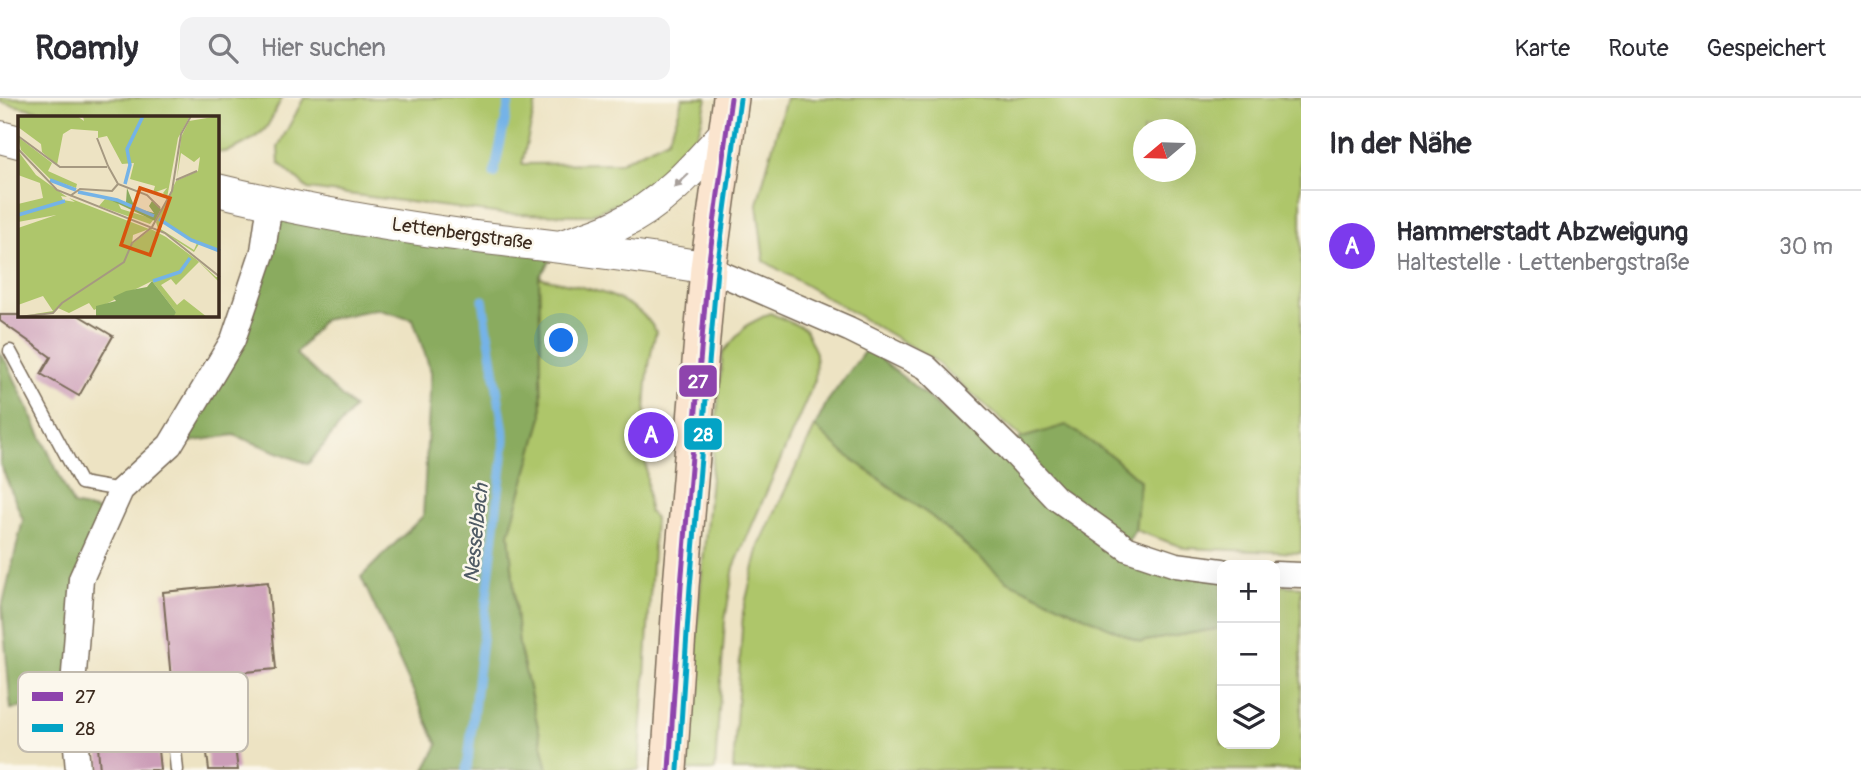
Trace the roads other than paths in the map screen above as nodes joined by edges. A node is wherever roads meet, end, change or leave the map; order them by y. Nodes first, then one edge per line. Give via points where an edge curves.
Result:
1 (729, 115) edge
2 (0, 137) edge
3 (18, 142) edge
4 (219, 190) edge
5 (270, 203) junction
6 (560, 247) junction
7 (708, 268) junction
8 (10, 351) dead end
9 (121, 490) junction
10 (1217, 570) edge
11 (1280, 574) edge
12 (1301, 575) edge
13 (74, 672) edge
14 (76, 752) edge
15 (175, 752) edge
16 (78, 770) edge
17 (177, 770) edge
18 (670, 770) edge

1 -> 6 street via 688,175 642,212
1 - 7 main road
2 - 3 street
4 - 5 street, Lettenbergstraße
5 - 6 street, Lettenbergstraße
5 - 9 street via 263,251 233,340 170,445
6 - 7 street, Lettenbergstraße
7 - 10 street via 926,367 1056,498 1128,550 1176,565
7 - 18 main road
8 - 9 lane via 81,483
9 - 13 street via 82,579
11 - 12 street
14 - 16 street
15 - 17 lane

